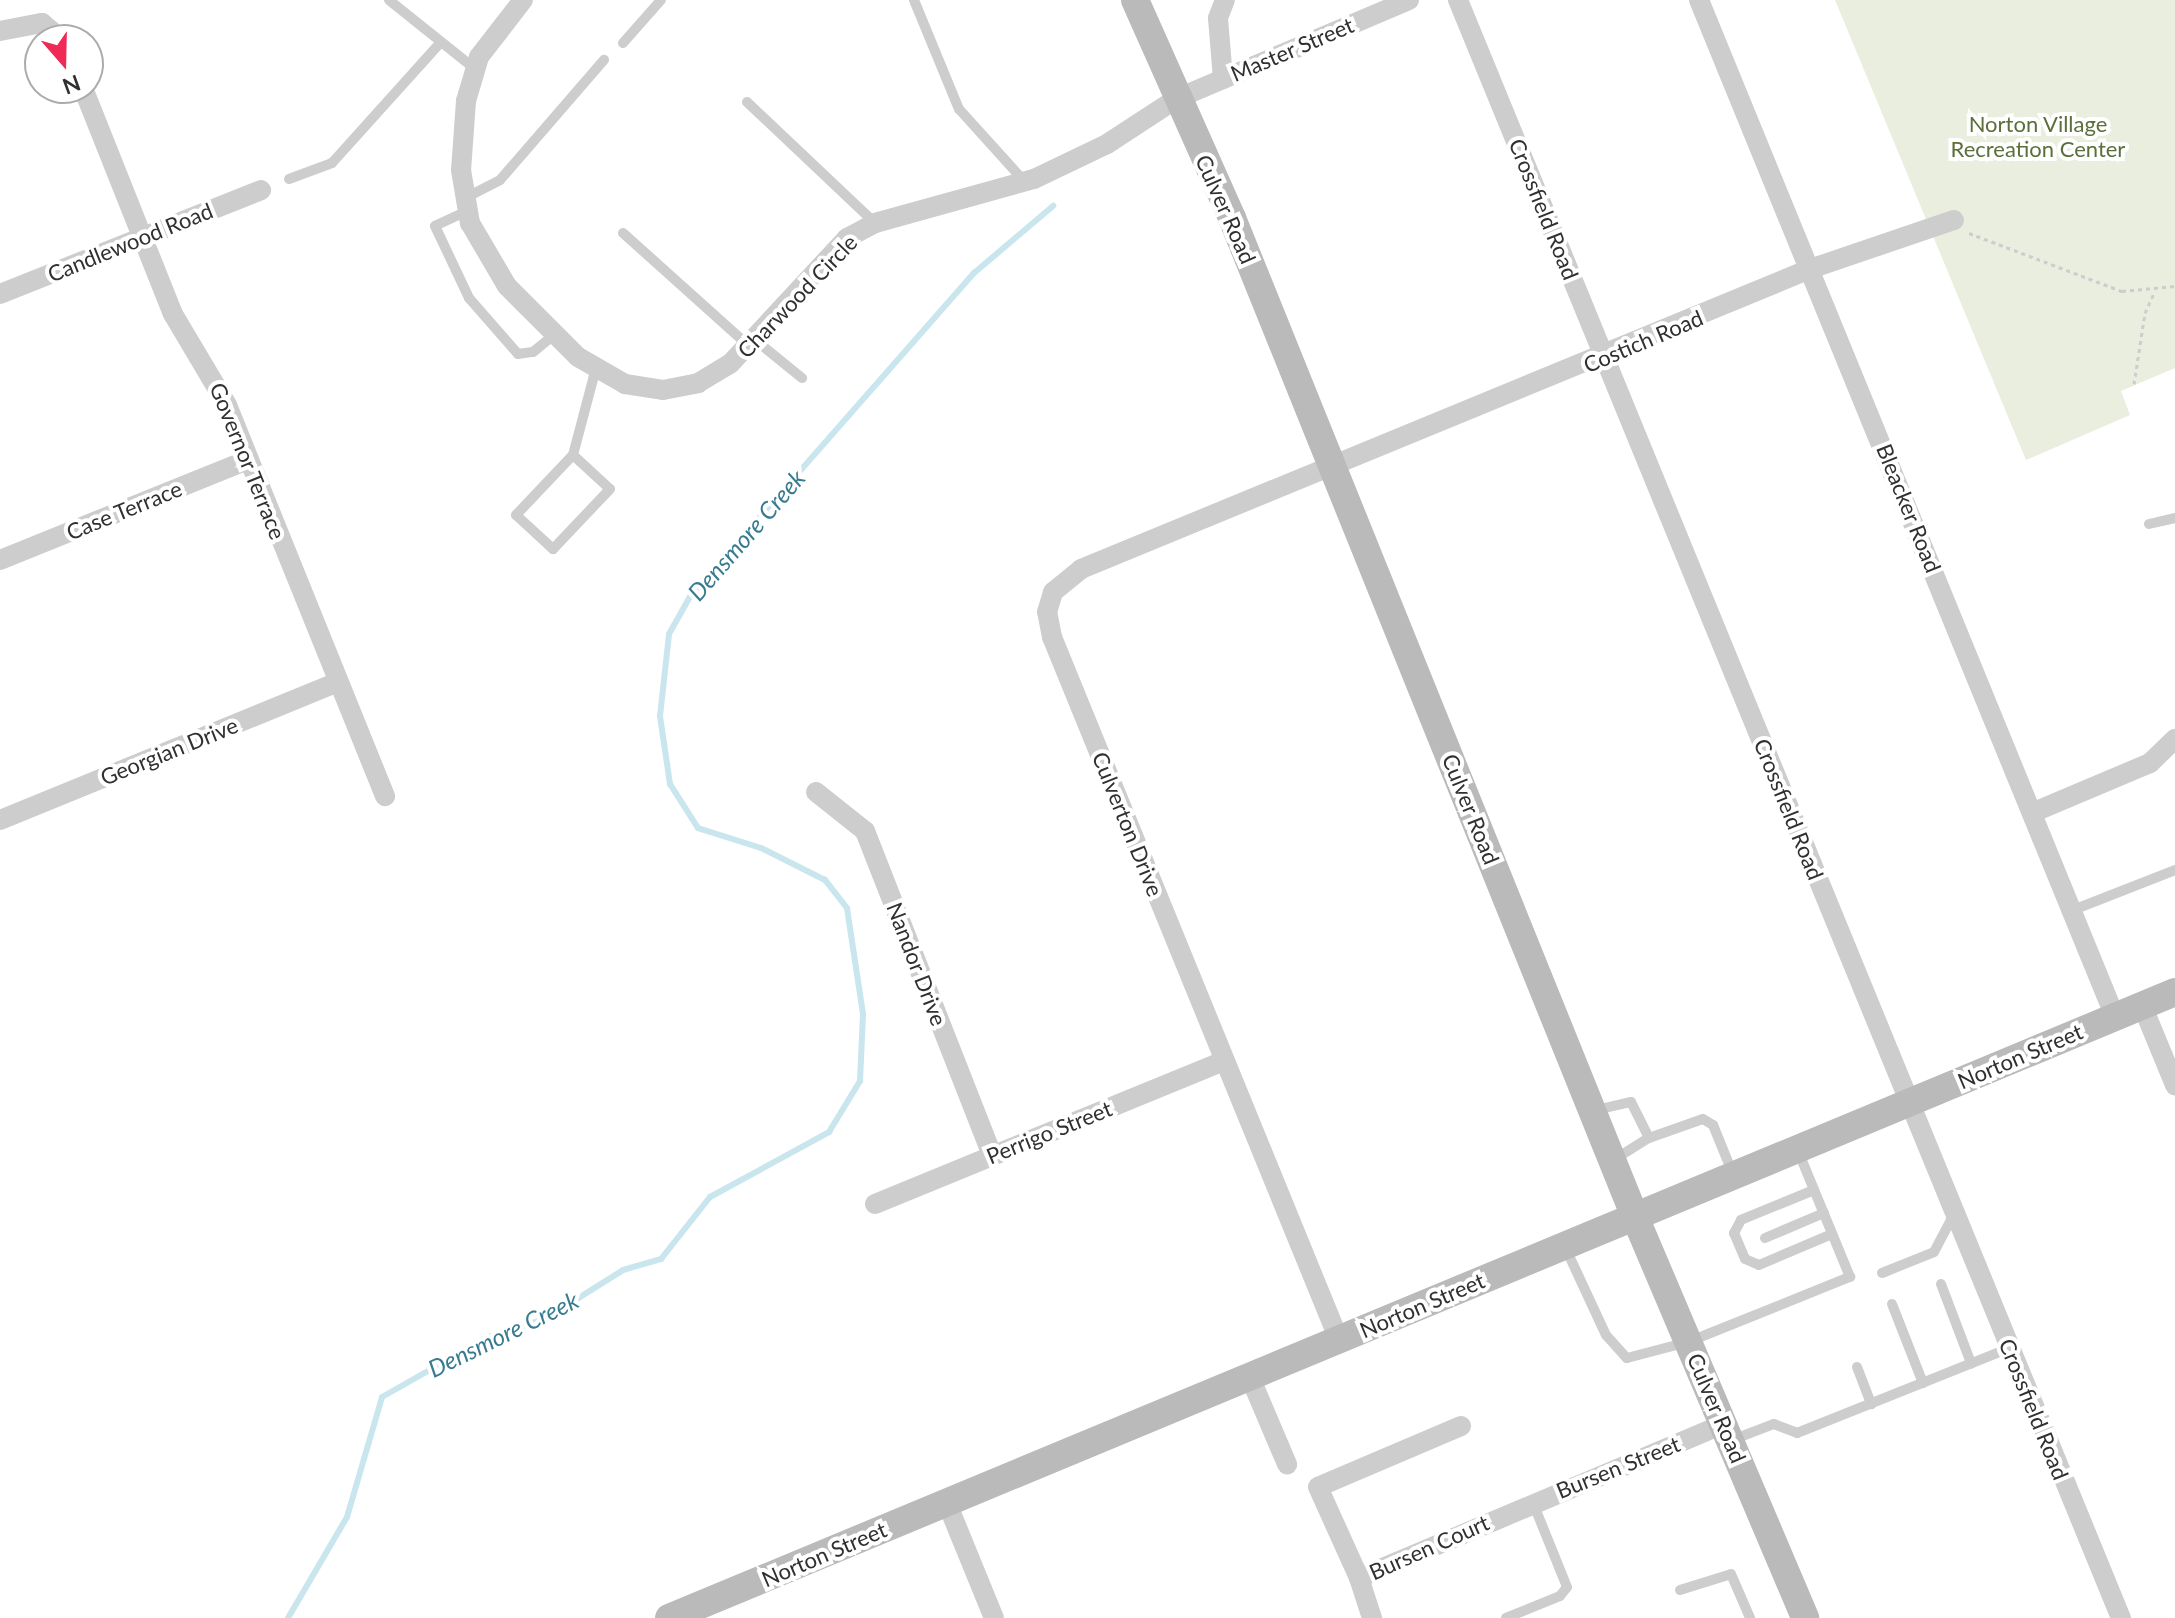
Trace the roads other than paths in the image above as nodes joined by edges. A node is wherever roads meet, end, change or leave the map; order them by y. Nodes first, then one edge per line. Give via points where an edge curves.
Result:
1 (389, 0) edge
2 (523, 0) edge
3 (661, 0) edge
4 (914, 0) edge
5 (1135, 0) edge
6 (1225, 0) edge
7 (1409, 0) edge
8 (1458, 0) edge
9 (1699, 0) edge
10 (24, 26) edge
11 (0, 31) edge
12 (440, 43) junction
13 (623, 43) dead end
14 (604, 60) dead end
15 (475, 69) junction
16 (1223, 79) junction
17 (1176, 99) junction
18 (747, 102) dead end
19 (89, 104) edge
20 (289, 179) dead end
21 (1025, 182) junction
22 (261, 190) dead end
23 (465, 204) junction
24 (875, 223) junction
25 (1957, 225) road end
26 (623, 233) dead end
27 (143, 236) junction
28 (1810, 269) junction
29 (0, 294) edge
30 (555, 334) junction
31 (751, 342) junction
32 (1605, 357) junction
33 (596, 368) junction
34 (802, 378) dead end
35 (573, 455) junction
36 (248, 460) junction
37 (1333, 467) junction
38 (2175, 518) edge
39 (2149, 524) dead end
40 (0, 560) edge
41 (338, 682) junction
42 (2175, 739) edge
43 (816, 792) dead end
44 (385, 796) dead end
45 (2034, 812) junction
46 (0, 820) edge
47 (2175, 870) edge
48 (2073, 910) junction
49 (2175, 992) edge
50 (2142, 1005) junction
51 (2115, 1017) junction
52 (1224, 1061) junction
53 (2175, 1085) edge
54 (1908, 1103) junction
55 (1593, 1112) junction
56 (1649, 1138) junction
57 (1798, 1149) junction
58 (992, 1155) junction
59 (1613, 1160) junction
60 (1734, 1176) junction
61 (1814, 1190) junction
62 (875, 1204) dead end
63 (1824, 1213) junction
64 (1954, 1214) junction
65 (1635, 1217) junction
66 (1832, 1234) junction
67 (1765, 1238) dead end
68 (1565, 1246) junction
69 (1882, 1273) dead end
70 (1941, 1284) dead end
71 (1892, 1304) dead end
72 (1339, 1340) junction
73 (1688, 1342) junction
74 (2009, 1348) junction
75 (1971, 1363) junction
76 (1857, 1367) dead end
77 (1250, 1377) junction
78 (1923, 1383) junction
79 (1871, 1404) junction
80 (1461, 1426) dead end
81 (1727, 1432) junction
82 (1287, 1464) dead end
83 (1532, 1502) junction
84 (947, 1503) junction
85 (1512, 1510) joint
86 (1359, 1578) junction
87 (1680, 1590) dead end
88 (700, 1612) edge
89 (1800, 1616) edge
90 (669, 1618) edge
91 (994, 1618) edge
92 (1372, 1618) edge
93 (1506, 1618) edge
94 (1750, 1618) edge
95 (2121, 1618) edge

1 - 12 lane
2 - 15 street, Charwood Circle
3 - 13 lane
4 - 21 lane via 959,109
5 - 17 main road, Culver Road
6 - 16 street via 1218,18
7 - 16 street, Master Street
8 - 32 street, Crossfield Road
9 - 28 street, Bleacker Road
10 - 11 street
12 - 15 lane
12 - 20 lane via 332,163
14 - 23 lane via 500,180
15 - 23 street, Charwood Circle via 463,130
16 - 17 street, Master Street
17 - 21 street, Charwood Circle via 1107,144
17 - 37 main road, Culver Road via 1232,218
18 - 24 lane
19 - 27 street, Governor Terrace
21 - 24 street, Charwood Circle
22 - 27 street, Candlewood Road
23 - 30 street, Charwood Circle via 507,286
23 - 30 lane via 435,226 469,298 518,354 533,352
24 - 31 street, Charwood Circle via 847,238
25 - 28 street, Costich Road
26 - 31 lane
27 - 29 street, Candlewood Road
27 - 36 street, Governor Terrace via 173,314 208,366
28 - 32 street, Costich Road
28 - 45 street, Bleacker Road
30 - 33 street, Charwood Circle
31 - 33 street, Charwood Circle via 730,364 698,383 663,390 625,384
31 - 34 lane
32 - 37 street, Costich Road
32 - 54 street, Crossfield Road
33 - 35 lane
35 - 35 lane via 516,515 553,549 610,489
36 - 40 street, Case Terrace
36 - 41 street, Governor Terrace
37 - 52 street, Culverton Drive via 1081,569 1060,583 1049,602 1052,637
37 - 55 main road, Culver Road
38 - 39 lane
41 - 44 street, Governor Terrace
41 - 46 street, Georgian Drive
42 - 45 street via 2150,763
43 - 58 street, Nandor Drive via 865,831
45 - 48 street, Bleacker Road
47 - 48 lane
48 - 51 street, Bleacker Road
49 - 50 main road, Norton Street
50 - 51 main road, Norton Street
50 - 53 street
51 - 54 main road, Norton Street
52 - 58 street, Perrigo Street
52 - 72 street, Culverton Drive
54 - 57 main road, Norton Street
54 - 64 street, Crossfield Road
55 - 56 lane via 1631,1102
55 - 59 main road, Culver Road
56 - 59 lane
56 - 60 lane via 1709,1120
57 - 60 main road, Norton Street
57 - 61 lane
58 - 62 street, Perrigo Street
59 - 65 main road, Culver Road
60 - 65 main road, Norton Street
61 - 63 lane
61 - 66 lane via 1741,1220 1734,1233 1745,1259 1759,1265
63 - 66 lane
63 - 67 lane
64 - 69 lane via 1934,1252
64 - 74 street, Crossfield Road
65 - 68 main road, Norton Street
65 - 73 main road, Culver Road
66 - 73 lane via 1850,1277
68 - 72 main road, Norton Street
68 - 73 lane via 1606,1335 1627,1358
70 - 75 lane
71 - 78 lane
72 - 77 main road, Norton Street
73 - 81 main road, Culver Road
74 - 75 lane
74 - 95 street, Crossfield Road
75 - 78 lane
76 - 79 lane
77 - 82 street
77 - 84 main road, Norton Street
78 - 79 lane
79 - 81 lane via 1797,1433 1774,1424
80 - 86 street, Bursen Court via 1318,1487
81 - 83 street, Bursen Street
81 - 89 main road, Culver Road
83 - 85 street, Bursen Street
83 - 93 lane via 1567,1587 1560,1596
84 - 88 main road, Norton Street
84 - 91 street
85 - 86 street, Bursen Court
86 - 92 street
87 - 94 lane via 1731,1574
88 - 90 main road, Norton Street

